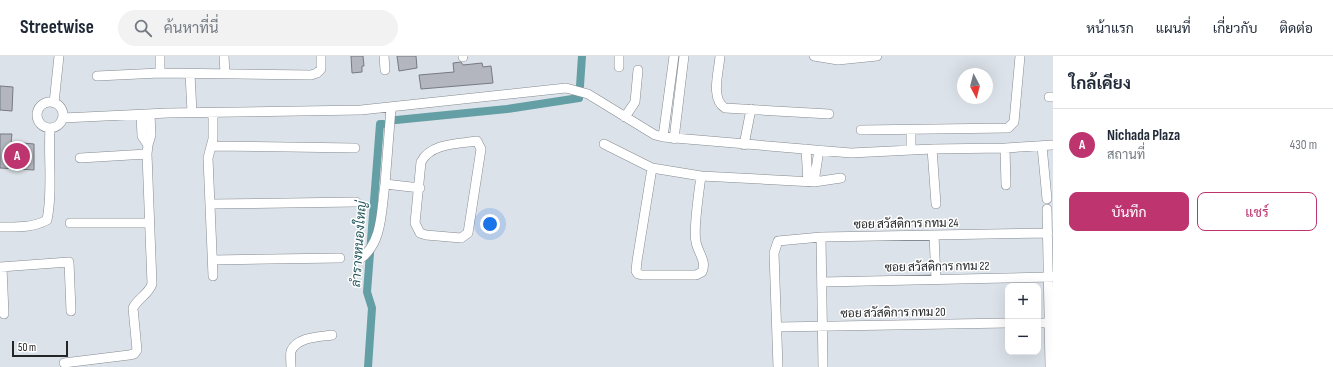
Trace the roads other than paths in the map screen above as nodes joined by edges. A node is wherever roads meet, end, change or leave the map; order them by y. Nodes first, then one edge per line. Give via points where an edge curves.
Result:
1 (59, 56) edge
2 (160, 56) edge
3 (224, 56) edge
4 (321, 56) edge
5 (384, 56) edge
6 (619, 56) edge
7 (674, 56) edge
8 (684, 56) edge
9 (720, 56) edge
10 (814, 56) edge
11 (877, 56) edge
12 (1020, 56) edge
13 (619, 67) dead end
14 (385, 70) dead end
15 (638, 70) dead end
16 (160, 73) junction
17 (190, 74) junction
18 (225, 74) junction
19 (97, 76) dead end
20 (54, 103) junction
21 (390, 108) junction
22 (751, 109) junction
23 (192, 112) junction
24 (213, 113) junction
25 (829, 114) dead end
26 (146, 115) junction
27 (625, 117) junction
28 (63, 118) junction
29 (50, 128) junction
30 (861, 130) dead end
31 (911, 130) junction
32 (663, 137) junction
33 (674, 139) junction
34 (604, 144) dead end
35 (744, 145) junction
36 (1053, 145) edge
37 (212, 146) junction
38 (1042, 146) junction
39 (355, 148) dead end
40 (1005, 148) junction
41 (806, 149) junction
42 (932, 149) junction
43 (819, 150) junction
44 (911, 150) junction
45 (147, 154) junction
46 (80, 158) dead end
47 (652, 168) junction
48 (701, 176) junction
49 (841, 178) dead end
50 (811, 182) junction
51 (385, 184) junction
52 (1006, 185) dead end
53 (420, 188) junction
54 (1047, 199) dead end
55 (356, 202) dead end
56 (211, 204) junction
57 (936, 204) dead end
58 (1047, 209) dead end
59 (70, 223) dead end
60 (149, 223) junction
61 (0, 227) edge
62 (1048, 233) junction
63 (934, 235) junction
64 (821, 237) junction
65 (340, 258) dead end
66 (363, 258) dead end
67 (213, 260) junction
68 (1, 267) edge
69 (213, 276) dead end
70 (1051, 277) edge
71 (936, 279) junction
72 (822, 282) junction
73 (71, 311) dead end
74 (4, 314) dead end
75 (1005, 323) edge
76 (1041, 323) edge
77 (1049, 323) junction
78 (822, 326) junction
79 (778, 327) junction
80 (332, 335) dead end
81 (64, 363) dead end
82 (290, 367) edge
83 (778, 367) edge
84 (823, 367) edge
85 (1050, 367) edge

1 - 20 street
2 - 16 street
3 - 18 street
4 - 18 street via 321,69 311,75
5 - 14 street
6 - 13 street
7 - 32 street
8 - 33 street
9 - 22 street via 717,93 720,106
10 - 11 street via 838,60
12 - 31 street via 1014,122 1008,128
15 - 27 street via 635,102
16 - 17 street
16 - 19 street
17 - 18 street
17 - 23 street
20 - 28 street via 62,110
20 - 29 street via 42,105 37,115 42,126
21 - 24 street
21 - 27 street via 566,88 588,94
21 - 51 street
22 - 25 street
22 - 35 street
23 - 24 street
23 - 26 street
24 - 37 street
26 - 28 street
26 - 45 street via 142,136 148,145
27 - 32 street
28 - 29 street via 58,125
29 - 61 street via 50,207 47,220 30,226
30 - 31 street
31 - 44 street
32 - 33 street
33 - 35 street
34 - 47 street
35 - 41 street
36 - 38 street
37 - 39 street
37 - 56 street via 208,158
38 - 40 street
38 - 54 street
40 - 42 street
40 - 52 street
41 - 43 street
41 - 50 street
42 - 44 street
42 - 57 street
43 - 44 street via 851,153
43 - 50 street
45 - 46 street
45 - 60 street
47 - 48 street
47 - 48 street via 636,271 642,275 696,275 705,267 695,237
48 - 50 street
49 - 50 street
51 - 53 street
51 - 66 street via 377,237 373,248
53 - 53 street via 415,223 420,233 461,238 468,233 480,144 477,141 435,148 429,152 421,162
55 - 56 street
56 - 67 street
58 - 62 street
59 - 60 street
60 - 81 street via 152,284 149,292 136,302 133,308 137,350 129,355
62 - 63 street, ซอย สวัสดิการ กทม 24
62 - 70 street
63 - 64 street, ซอย สวัสดิการ กทม 24
63 - 71 street
64 - 72 street
64 - 79 street, ซอย สวัสดิการ กทม 24 via 778,241 774,253
65 - 67 street
67 - 69 street
68 - 73 street via 69,262
68 - 74 street
70 - 71 street, ซอย สวัสดิการ กทม 22
70 - 77 street
71 - 72 street, ซอย สวัสดิการ กทม 22
72 - 78 street
75 - 78 street, ซอย สวัสดิการ กทม 20
76 - 77 street
77 - 85 street
78 - 79 street, ซอย สวัสดิการ กทม 20
78 - 84 street
79 - 83 street
80 - 82 street via 297,344 291,351

